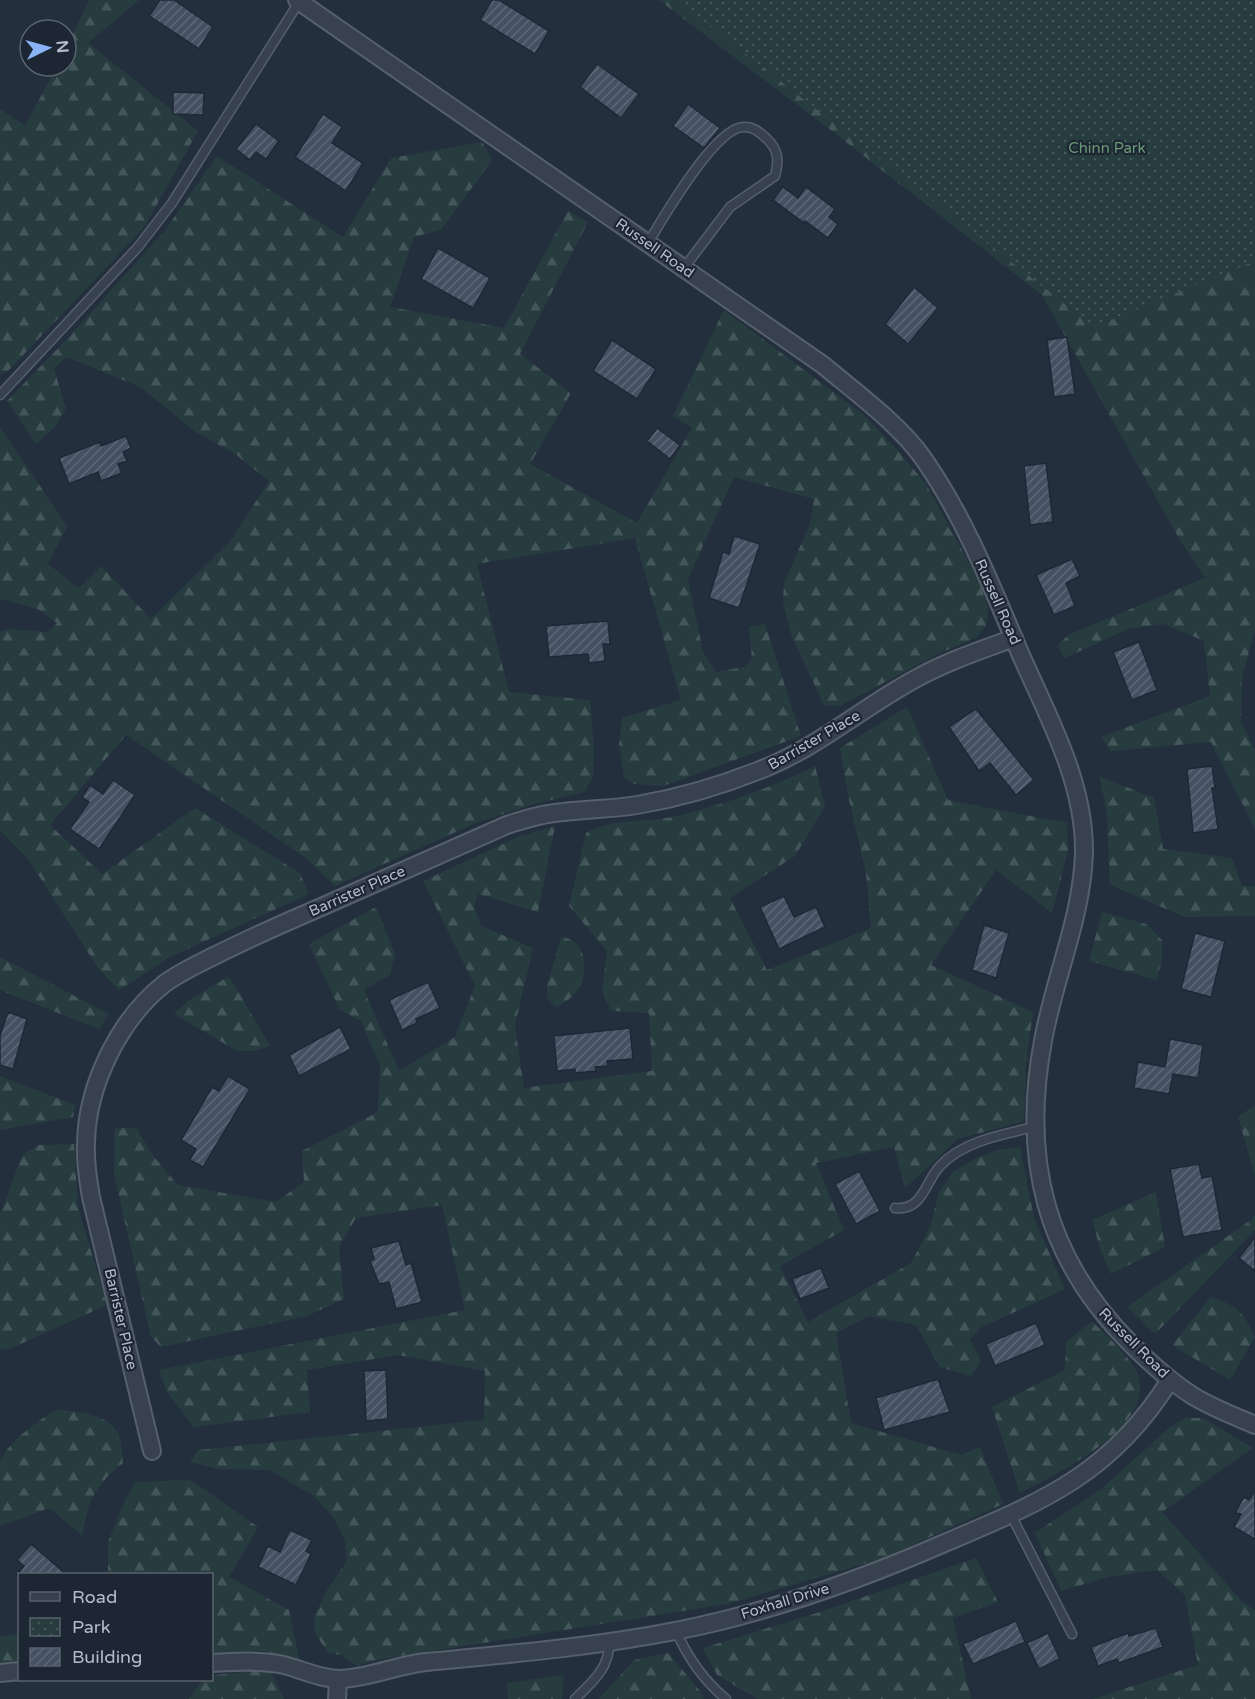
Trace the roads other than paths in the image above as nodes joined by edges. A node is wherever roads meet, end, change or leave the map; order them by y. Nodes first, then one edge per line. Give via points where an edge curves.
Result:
1 (298, 1) edge
2 (648, 243) junction
3 (684, 268) junction
4 (0, 395) edge
5 (1014, 638) junction
6 (1035, 1127) junction
7 (896, 1208) dead end
8 (1170, 1380) junction
9 (1255, 1425) edge
10 (152, 1451) dead end
11 (1011, 1515) junction
12 (676, 1630) junction
13 (1072, 1634) dead end
14 (609, 1642) junction
15 (213, 1663) edge
16 (18, 1671) edge
17 (0, 1673) edge
18 (338, 1679) junction
19 (337, 1699) edge
20 (575, 1699) edge
21 (726, 1699) edge

1 - 2 street, Russell Road
1 - 4 lane via 172,203 138,247
2 - 3 street, Russell Road
2 - 3 lane via 680,190 709,153 730,131 742,126 755,128 773,144 779,160 775,176 730,207
3 - 5 street, Russell Road via 823,365 863,398 921,456 950,501
5 - 6 street, Russell Road via 1070,768 1082,822 1084,853 1080,896 1043,1039
5 - 10 street, Barrister Place via 949,661 915,678 800,751 763,769 682,796 617,808 562,812 507,825 253,936 164,984 127,1024 109,1056 90,1110 86,1142 91,1197
6 - 7 lane via 1004,1134 952,1155 940,1166 920,1200
6 - 8 street, Russell Road via 1042,1188 1058,1240 1074,1272 1115,1328
8 - 9 street, Russell Road
8 - 11 street, Foxhall Drive via 1140,1424 1116,1449 1074,1481
11 - 12 street, Foxhall Drive via 878,1572
11 - 13 lane
12 - 14 street, Foxhall Drive
12 - 21 lane via 696,1669
14 - 18 street, Foxhall Drive via 420,1662 364,1677
14 - 20 lane via 607,1664
15 - 18 street, Foxhall Drive via 261,1661
16 - 17 street
18 - 19 street

